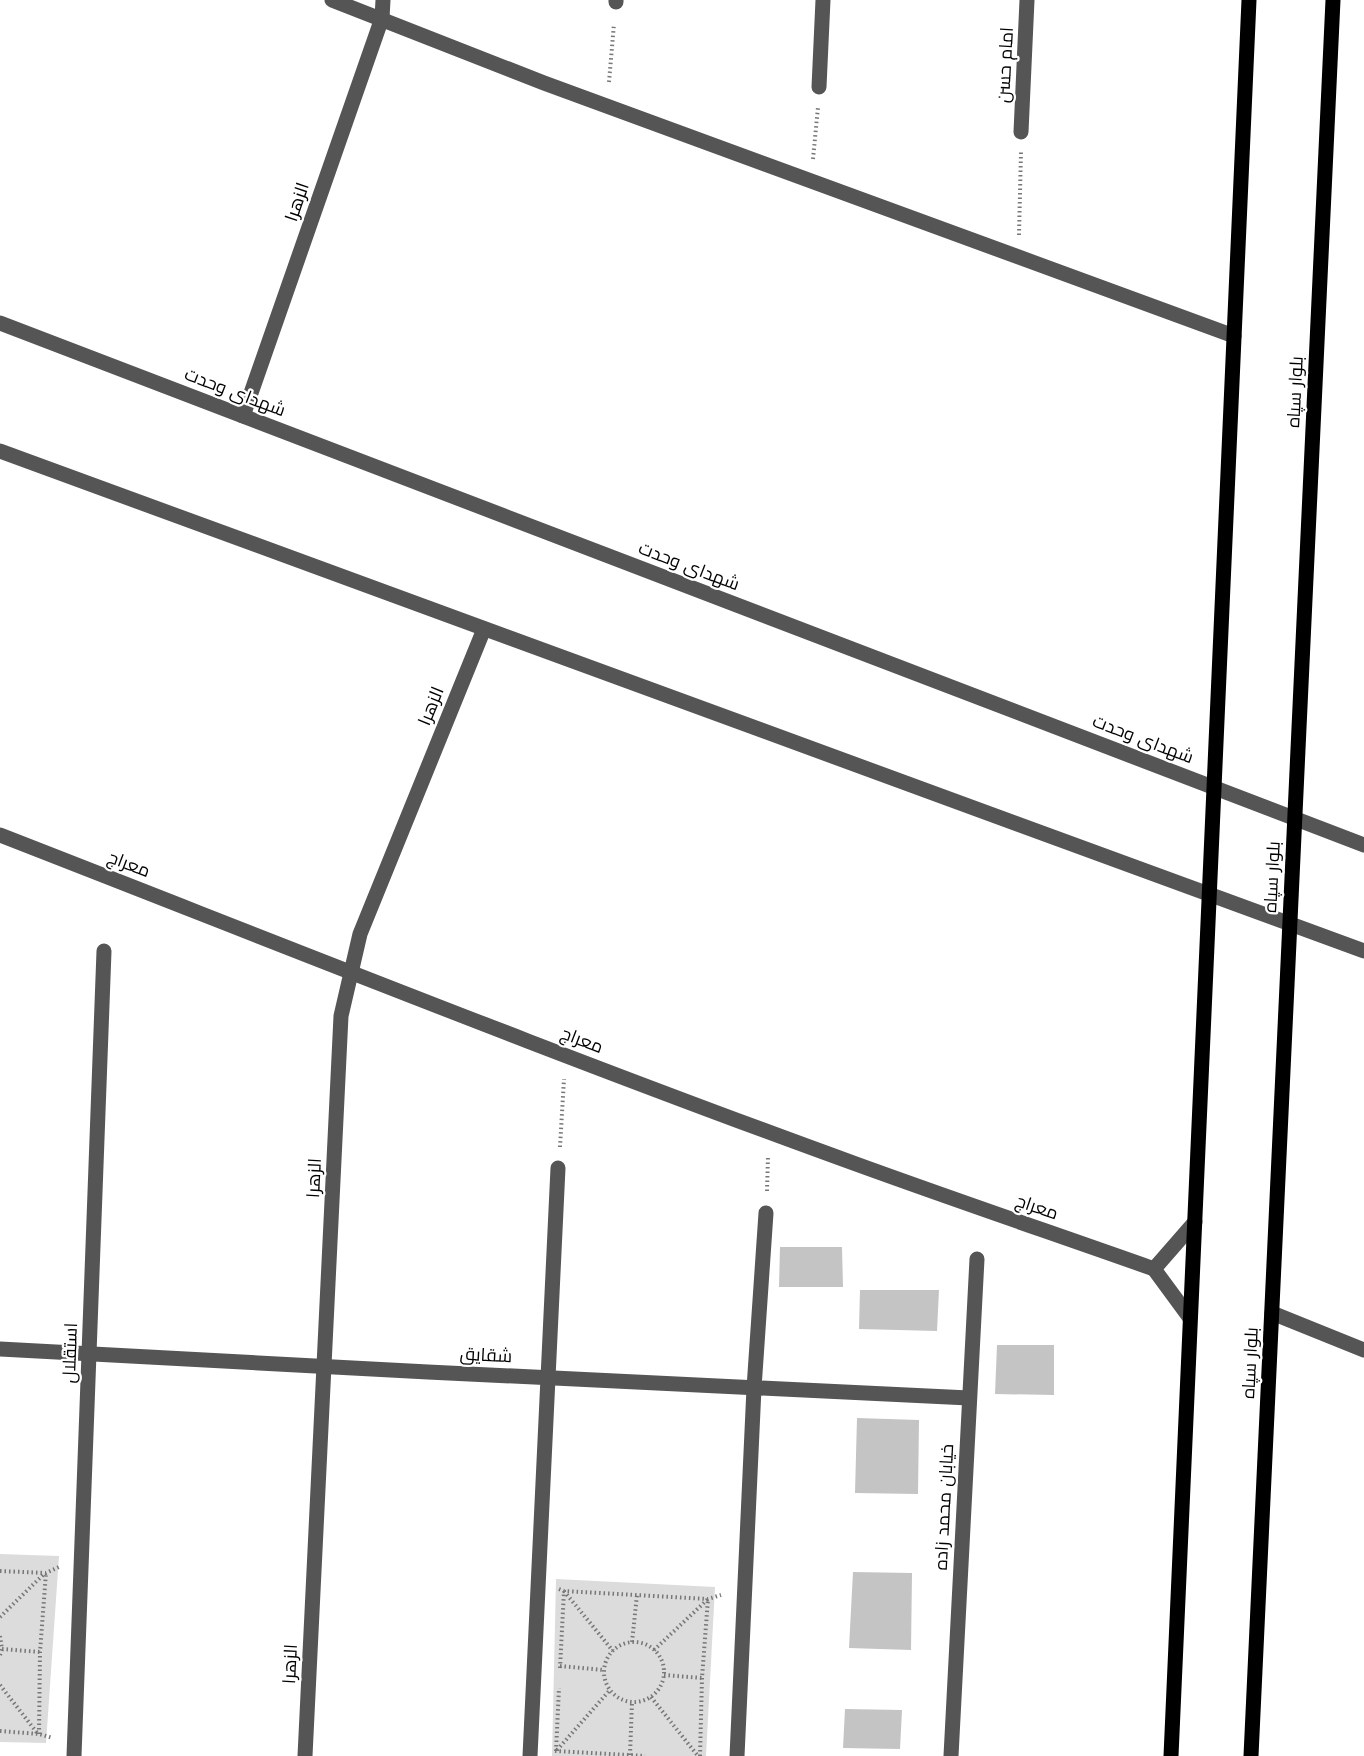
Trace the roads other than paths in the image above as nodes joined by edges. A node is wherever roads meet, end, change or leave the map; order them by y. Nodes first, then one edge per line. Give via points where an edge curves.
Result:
1 (332, 0) edge
2 (383, 0) edge
3 (823, 0) edge
4 (1027, 0) edge
5 (1249, 0) edge
6 (1333, 0) edge
7 (382, 18) junction
8 (819, 87) road end
9 (1021, 132) road end
10 (0, 322) edge
11 (1234, 336) junction
12 (243, 416) junction
13 (0, 451) edge
14 (484, 629) junction
15 (1214, 787) junction
16 (1294, 818) junction
17 (0, 835) edge
18 (1364, 845) edge
19 (1209, 894) junction
20 (1289, 924) junction
21 (104, 951) dead end
22 (1364, 951) edge
23 (351, 972) junction
24 (558, 1168) road end
25 (766, 1213) road end
26 (1195, 1222) junction
27 (977, 1259) dead end
28 (1154, 1269) junction
29 (1272, 1313) junction
30 (1190, 1318) junction
31 (0, 1349) edge
32 (1364, 1350) edge
33 (89, 1354) junction
34 (324, 1366) junction
35 (548, 1378) junction
36 (754, 1388) junction
37 (969, 1398) junction
38 (75, 1750) edge
39 (306, 1756) edge
40 (530, 1756) edge
41 (736, 1756) edge
42 (951, 1756) edge
43 (1171, 1756) edge
44 (1251, 1756) edge

1 - 7 street
2 - 7 street, الزهرا
3 - 8 street
4 - 9 street, امام حسن
5 - 11 main road
6 - 16 main road, بلوار سپاه
7 - 11 street via 544,83
7 - 12 street, الزهرا
10 - 12 street, شهدای وحدت
11 - 15 main road
12 - 15 street, شهدای وحدت
13 - 14 street
14 - 19 street
14 - 23 street, الزهرا via 360,934
15 - 16 street, شهدای وحدت
15 - 19 main road
16 - 18 street, شهدای وحدت
16 - 20 main road, بلوار سپاه
17 - 23 street, معراج
19 - 20 street
19 - 26 main road
20 - 22 street
20 - 29 main road, بلوار سپاه
21 - 33 street, استقلال
23 - 28 street, معراج via 856,1164
23 - 34 street, الزهرا via 341,1016
24 - 35 street
25 - 36 street
26 - 28 street
26 - 30 main road
27 - 37 street, خیابان محمد زاده
28 - 30 street
29 - 32 street
29 - 44 main road, بلوار سپاه
30 - 43 main road
31 - 33 street, شقایق
33 - 34 street, شقایق
33 - 38 street, استقلال
34 - 35 street, شقایق
34 - 39 street, الزهرا
35 - 36 street, شقایق
35 - 40 street
36 - 37 street, شقایق
36 - 41 street
37 - 42 street, خیابان محمد زاده

